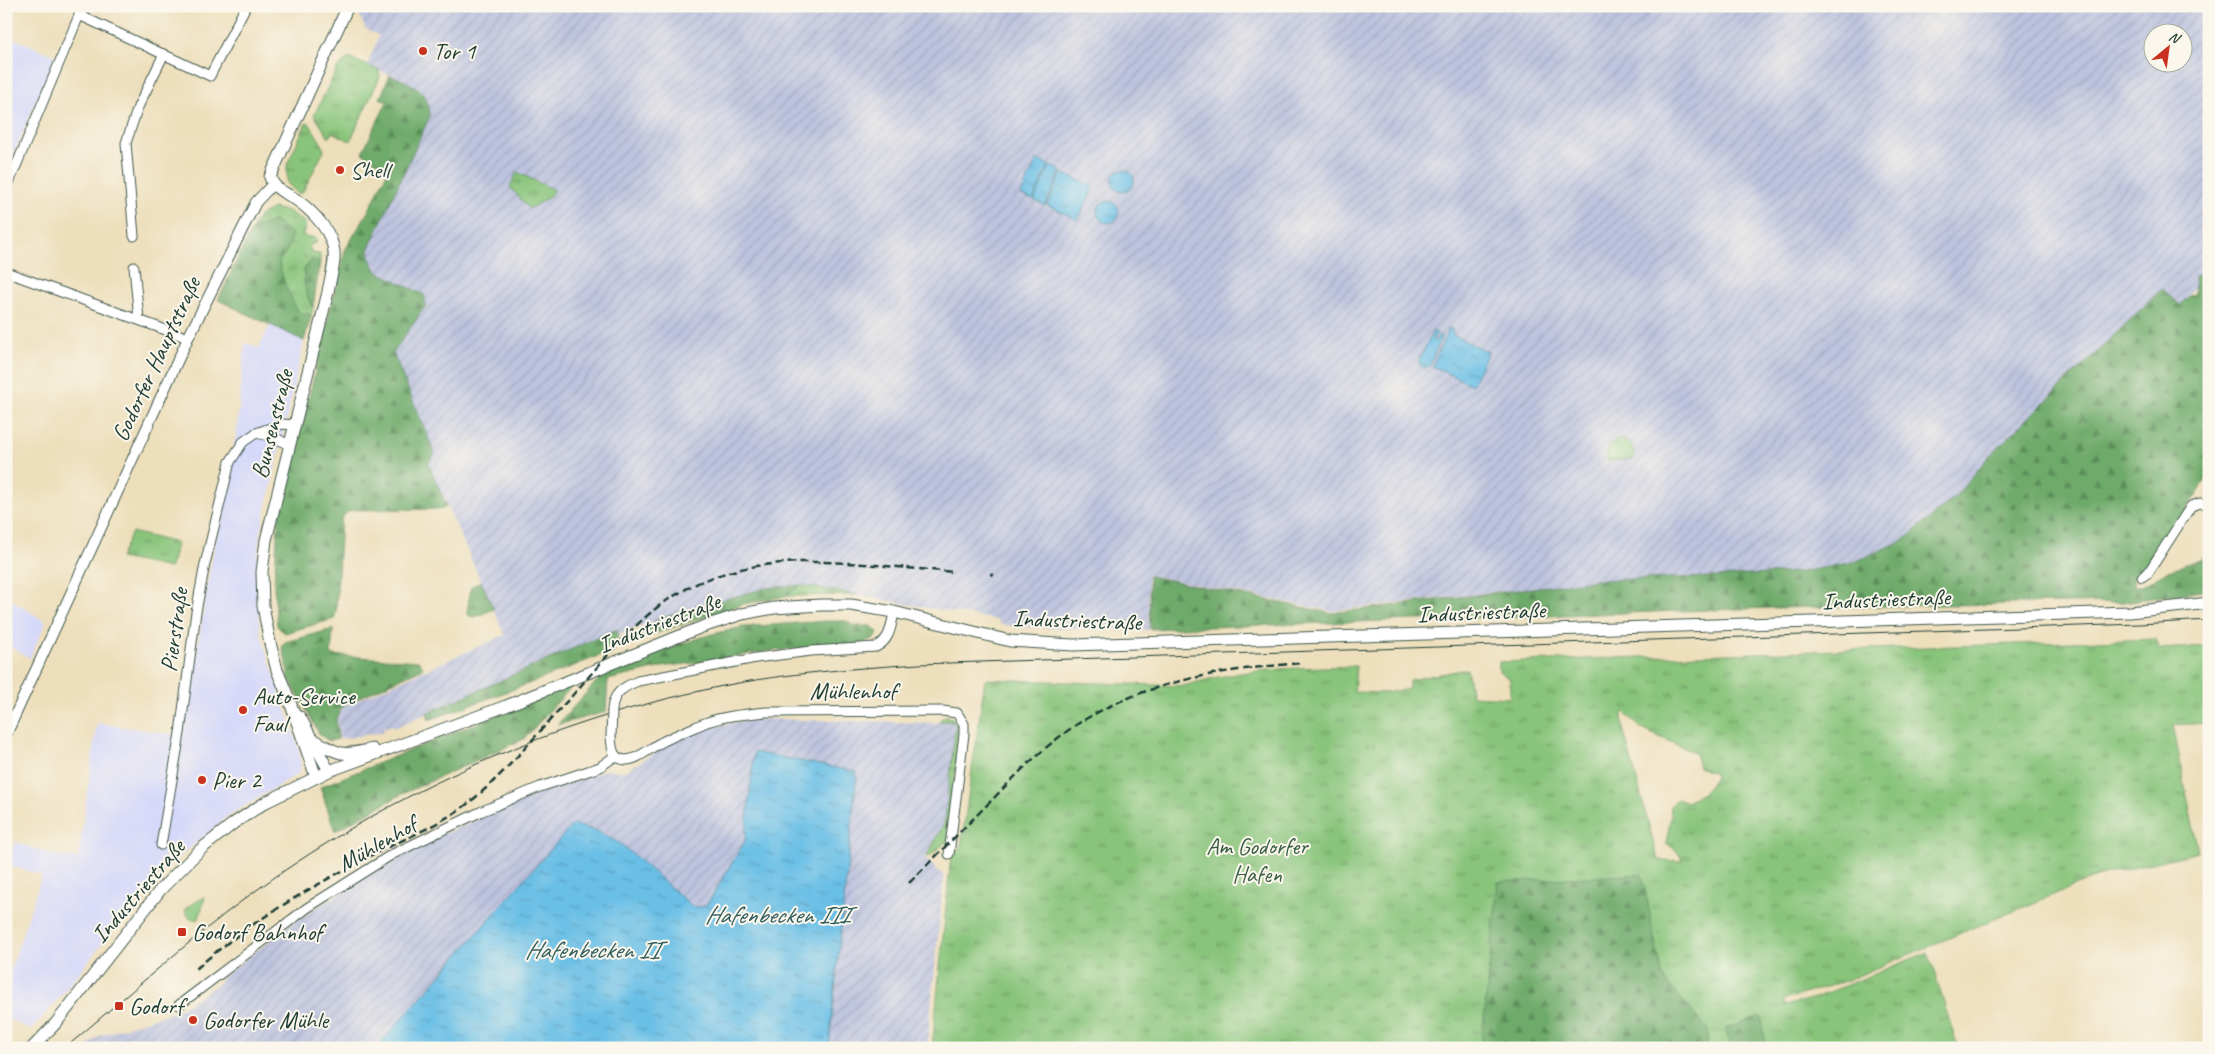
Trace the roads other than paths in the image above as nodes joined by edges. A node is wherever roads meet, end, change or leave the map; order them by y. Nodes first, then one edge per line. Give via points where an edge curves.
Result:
1 (83, 6) edge
2 (246, 6) edge
3 (348, 6) edge
4 (79, 15) junction
5 (164, 54) junction
6 (272, 184) junction
7 (6, 190) edge
8 (134, 236) dead end
9 (134, 267) dead end
10 (6, 272) edge
11 (139, 319) junction
12 (188, 338) junction
13 (294, 425) junction
14 (256, 433) junction
15 (289, 445) junction
16 (2209, 504) edge
17 (2142, 577) dead end
18 (2209, 603) edge
19 (894, 612) junction
20 (289, 699) junction
21 (6, 735) edge
22 (313, 739) junction
23 (396, 746) junction
24 (615, 756) junction
25 (329, 772) junction
26 (316, 777) junction
27 (161, 845) dead end
28 (949, 854) dead end
29 (178, 1005) dead end
30 (32, 1048) edge

1 - 4 street
2 - 5 street via 210,76
3 - 6 main road via 272,170
4 - 5 street
4 - 7 street
5 - 8 street via 138,107 126,143
6 - 12 street, Godorfer Hauptstraße via 256,202
6 - 13 main road, Bunsenstraße via 317,217 333,245 334,260 328,292
9 - 11 street
10 - 11 street
11 - 12 street
12 - 21 street, Godorfer Hauptstraße
13 - 14 street, Pierstraße via 282,424
13 - 15 main road, Bunsenstraße
14 - 15 street
14 - 27 street, Pierstraße via 243,442 230,462 205,564
15 - 20 main road, Bunsenstraße via 266,540 262,572 263,606 270,643
16 - 17 street via 2191,506 2148,573
18 - 19 main road, Industriestraße via 2130,612 1073,645 1010,641
19 - 23 main road, Industriestraße via 851,605 821,605 742,614 702,626 506,706
19 - 24 street, Mühlenhof, bridge via 888,637 876,648 756,658 638,680 620,690 612,702 611,737
20 - 22 main road, Bunsenstraße
20 - 26 main road, Bunsenstraße
22 - 23 main road, Bunsenstraße via 346,755
22 - 25 main road, Bunsenstraße
23 - 25 main road, Industriestraße
24 - 28 street, Mühlenhof via 626,760 634,758 704,723 742,715 766,712 951,711 961,716 964,724
24 - 29 street, Mühlenhof via 600,767 480,812 391,856 307,908
25 - 26 main road, Industriestraße
26 - 30 main road, Industriestraße via 266,802 234,823 188,861 161,889 56,1023

